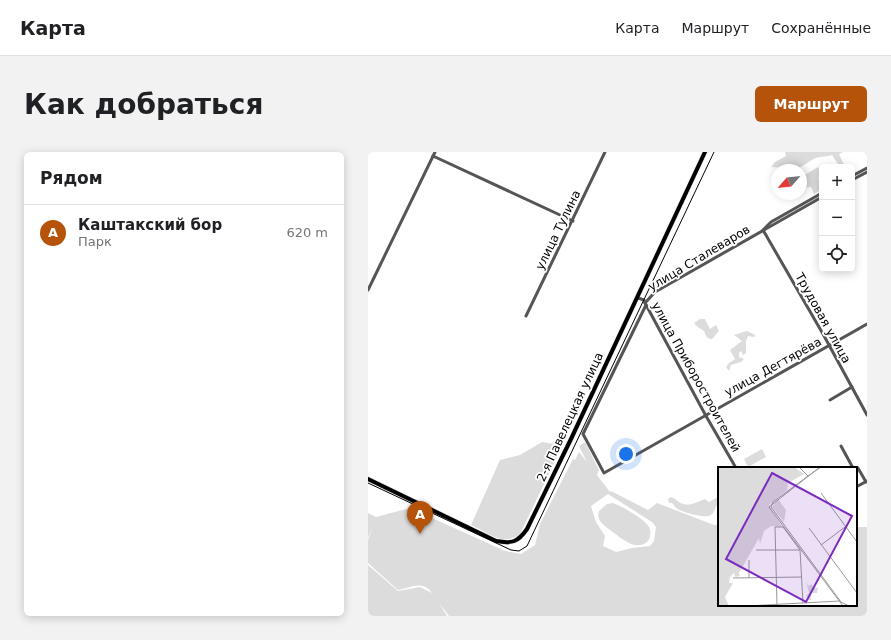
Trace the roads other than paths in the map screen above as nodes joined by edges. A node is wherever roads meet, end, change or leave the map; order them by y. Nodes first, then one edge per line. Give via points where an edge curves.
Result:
1 (605, 152) edge
2 (706, 152) edge
3 (434, 154) edge
4 (867, 168) edge
5 (867, 172) edge
6 (855, 174) edge
7 (855, 178) edge
8 (819, 195) edge
9 (819, 199) edge
10 (573, 221) junction
11 (763, 230) junction
12 (368, 290) edge
13 (638, 298) junction
14 (646, 304) junction
15 (526, 316) dead end
16 (867, 324) edge
17 (829, 345) junction
18 (852, 387) junction
19 (830, 400) dead end
20 (706, 415) junction
21 (867, 415) edge
22 (841, 446) dead end
23 (735, 467) edge
24 (854, 467) edge
25 (857, 468) edge
26 (368, 479) edge
27 (866, 481) edge
28 (857, 486) edge

1 - 10 street, улица Тулина
2 - 13 main road, 2-я Павелецкая улица
3 - 10 street
3 - 12 street
4 - 6 street
5 - 7 street
8 - 11 street, улица Сталеваров via 771,222
9 - 11 street, улица Сталеваров
10 - 15 street, улица Тулина
11 - 14 street, улица Сталеваров via 655,292
11 - 17 street, Трудовая улица
13 - 14 street, улица Приборостроителей
13 - 26 main road, 2-я Павелецкая улица via 572,439 522,537 504,543 496,541
14 - 20 street, улица Приборостроителей
14 - 20 street, улица Дегтярёва via 583,434 604,473
16 - 17 street, улица Дегтярёва
17 - 18 street, Трудовая улица
17 - 20 street, улица Дегтярёва
18 - 19 street
18 - 21 street, Трудовая улица
20 - 23 street, улица Приборостроителей
22 - 24 street
25 - 27 street
27 - 28 street

